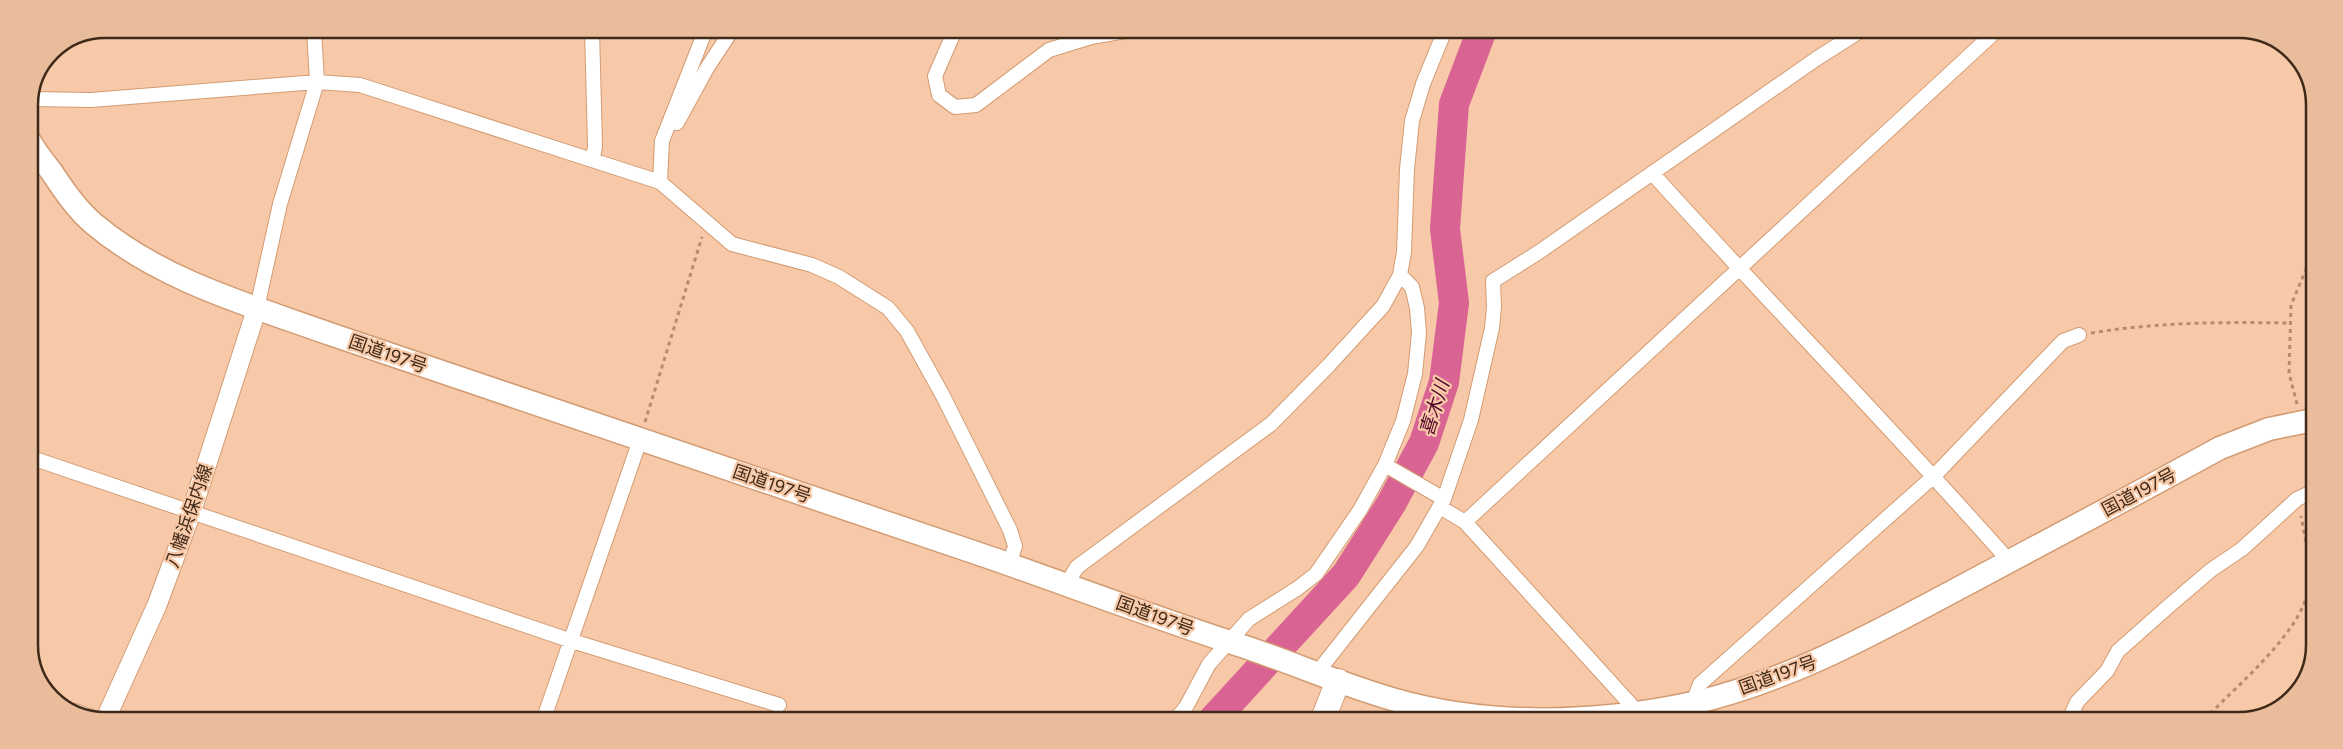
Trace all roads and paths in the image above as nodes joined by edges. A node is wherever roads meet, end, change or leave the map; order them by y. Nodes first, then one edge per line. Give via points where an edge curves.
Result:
1 (314, 38) edge
2 (592, 38) edge
3 (703, 38) edge
4 (727, 38) edge
5 (952, 38) edge
6 (1085, 38) edge
7 (1442, 38) edge
8 (1850, 38) edge
9 (1988, 38) edge
10 (316, 82) junction
11 (38, 99) edge
12 (662, 141) junction
13 (38, 153) edge
14 (593, 159) junction
15 (1652, 173) junction
16 (660, 182) junction
17 (706, 224) junction
18 (1738, 268) junction
19 (2305, 272) edge
20 (1400, 275) junction
21 (257, 308) junction
22 (2290, 323) junction
23 (2078, 335) joint
24 (2306, 416) edge
25 (2306, 420) edge
26 (640, 440) junction
27 (38, 460) edge
28 (1389, 467) junction
29 (1934, 476) junction
30 (2306, 495) edge
31 (2297, 499) junction
32 (1440, 500) junction
33 (191, 513) junction
34 (1465, 522) junction
35 (2306, 537) edge
36 (2010, 562) junction
37 (1009, 565) junction
38 (1066, 585) junction
39 (2306, 596) edge
40 (569, 640) junction
41 (1234, 644) junction
42 (1319, 675) junction
43 (1693, 703) junction
44 (779, 705) dead end
45 (109, 712) edge
46 (546, 712) edge
47 (1182, 712) edge
48 (1322, 712) edge
49 (1461, 712) edge
50 (1637, 712) edge
51 (1657, 712) edge
52 (2073, 712) edge
53 (2212, 712) edge

1 - 10 street
2 - 14 street
3 - 12 street
4 - 12 street via 678,121
5 - 6 street via 935,76 939,95 955,107 976,105 1048,50
7 - 20 street via 1412,120
8 - 15 street
9 - 18 street
10 - 11 street via 92,100
10 - 14 street via 360,85
10 - 21 street via 280,204
12 - 16 street
13 - 21 highway, 国道197号 via 93,224 177,276
14 - 16 street
15 - 18 street
15 - 32 street via 1493,281 1492,328 1471,420
16 - 17 street
17 - 26 path
17 - 37 street via 732,244 812,265 840,277 888,308 908,331 1010,530 1015,546
18 - 29 street
18 - 34 street
19 - 22 path via 2291,306
20 - 28 street via 1412,287 1420,332 1415,374
20 - 38 street via 1383,306 1271,424 1077,567
21 - 26 highway, 国道197号
21 - 33 main road, 八幡浜保内線
22 - 23 path via 2206,321 2127,327
22 - 24 path via 2289,373
23 - 29 street via 2063,341
25 - 36 highway, 国道197号 via 2268,429 2220,448
26 - 37 highway, 国道197号
26 - 40 street
27 - 33 street
28 - 32 street
28 - 41 street via 1316,574 1249,618
29 - 36 street
29 - 43 street via 1700,684
30 - 31 street
31 - 35 path
31 - 52 street via 2242,549 2211,570 2118,651 2107,671 2078,702
32 - 34 street
32 - 42 street via 1417,546
33 - 40 street
33 - 45 main road, 八幡浜保内線 via 157,605
34 - 50 street
36 - 43 highway, 国道197号 via 1804,668
37 - 38 highway, 国道197号
38 - 41 highway, 国道197号
39 - 53 path via 2291,629
40 - 44 street
40 - 46 street
41 - 42 highway, 国道197号
41 - 47 street via 1209,664
42 - 48 highway
42 - 49 highway, 国道197号 via 1394,700
43 - 51 highway, 国道197号

